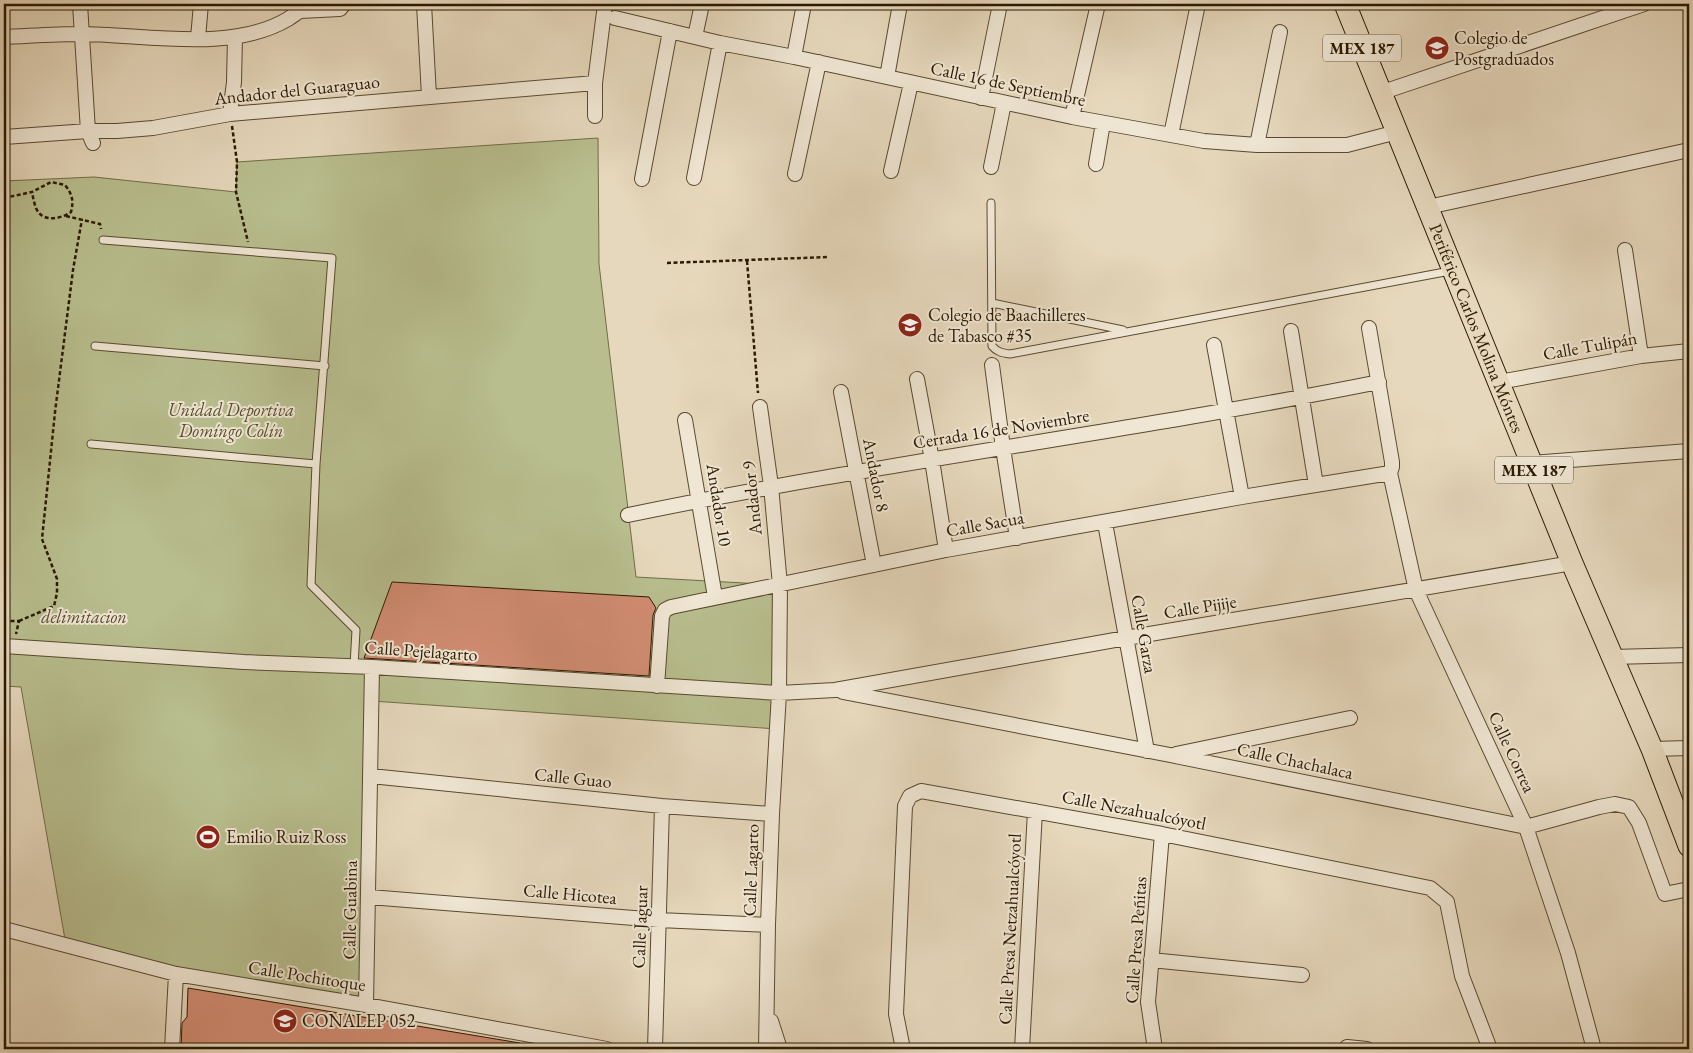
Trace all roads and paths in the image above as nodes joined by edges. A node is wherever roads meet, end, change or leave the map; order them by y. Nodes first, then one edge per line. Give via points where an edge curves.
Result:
1 (80, 4) edge
2 (201, 4) edge
3 (344, 4) edge
4 (424, 4) edge
5 (591, 4) edge
6 (702, 4) edge
7 (804, 4) edge
8 (900, 4) edge
9 (1000, 4) edge
10 (1098, 4) edge
11 (1198, 4) edge
12 (1345, 4) edge
13 (1644, 4) edge
14 (302, 8) edge
15 (608, 12) edge
16 (670, 31) junction
17 (1280, 32) dead end
18 (81, 34) junction
19 (695, 36) junction
20 (4, 37) edge
21 (235, 37) junction
22 (198, 38) junction
23 (720, 43) junction
24 (794, 57) junction
25 (819, 62) junction
26 (887, 77) junction
27 (911, 82) junction
28 (595, 83) junction
29 (1380, 92) junction
30 (429, 96) junction
31 (981, 98) junction
32 (1004, 103) junction
33 (230, 114) junction
34 (595, 116) dead end
35 (1072, 117) junction
36 (1104, 123) junction
37 (1396, 132) junction
38 (1171, 135) junction
39 (4, 137) edge
40 (91, 137) junction
41 (1257, 145) junction
42 (1689, 150) edge
43 (1096, 164) dead end
44 (991, 167) dead end
45 (891, 171) dead end
46 (794, 174) dead end
47 (694, 178) dead end
48 (642, 179) dead end
49 (32, 192) junction
50 (4, 198) edge
51 (991, 203) dead end
52 (1428, 206) junction
53 (66, 216) junction
54 (82, 220) junction
55 (103, 240) joint
56 (250, 250) junction
57 (1625, 250) dead end
58 (827, 257) dead end
59 (747, 261) junction
60 (667, 264) dead end
61 (1453, 271) junction
62 (992, 303) junction
63 (1369, 328) dead end
64 (1291, 331) dead end
65 (1128, 332) junction
66 (1214, 345) dead end
67 (95, 346) dead end
68 (1689, 351) edge
69 (1640, 356) junction
70 (992, 365) dead end
71 (324, 366) junction
72 (917, 379) dead end
73 (1379, 382) junction
74 (1499, 382) junction
75 (841, 392) dead end
76 (1300, 398) junction
77 (760, 407) joint
78 (1226, 410) junction
79 (685, 420) dead end
80 (91, 444) dead end
81 (1003, 448) junction
82 (1689, 451) edge
83 (932, 460) junction
84 (1531, 463) junction
85 (316, 464) junction
86 (856, 472) junction
87 (1390, 473) junction
88 (1316, 485) junction
89 (771, 486) junction
90 (1242, 497) junction
91 (699, 500) junction
92 (628, 514) dead end
93 (1105, 523) junction
94 (1017, 538) junction
95 (946, 550) junction
96 (1572, 563) junction
97 (874, 565) junction
98 (780, 585) junction
99 (1416, 590) junction
100 (715, 597) junction
101 (4, 621) edge
102 (19, 621) junction
103 (1126, 638) junction
104 (8, 646) edge
105 (1689, 655) edge
106 (1612, 657) junction
107 (354, 666) junction
108 (372, 667) junction
109 (657, 686) junction
110 (835, 690) junction
111 (779, 692) junction
112 (1350, 718) dead end
113 (1689, 748) edge
114 (1652, 749) junction
115 (1147, 751) junction
116 (1170, 755) junction
117 (371, 776) junction
118 (662, 806) junction
119 (1035, 811) junction
120 (772, 814) junction
121 (1526, 827) junction
122 (1162, 834) junction
123 (1689, 846) edge
124 (1689, 889) edge
125 (369, 897) junction
126 (660, 920) junction
127 (768, 925) junction
128 (4, 929) edge
129 (1151, 960) junction
130 (176, 974) junction
131 (1302, 975) dead end
132 (366, 1005) junction
133 (767, 1007) junction
134 (1347, 1047) dead end
135 (172, 1049) edge
136 (606, 1049) edge
137 (654, 1049) edge
138 (766, 1049) edge
139 (780, 1049) edge
140 (903, 1049) edge
141 (1022, 1049) edge
142 (1155, 1049) edge
143 (1367, 1049) edge
144 (1490, 1049) edge
145 (1594, 1049) edge

1 - 18 street
2 - 22 street
3 - 14 street via 340,9
4 - 30 street
5 - 15 street
6 - 19 street
7 - 24 street
8 - 26 street
9 - 31 street
10 - 35 street
11 - 38 street
12 - 29 main road, Periférico Carlos Molina Móntes / MEX 187
13 - 29 street
14 - 21 street via 280,23
15 - 16 street, Calle 16 de Septiembre
15 - 28 street
16 - 19 street, Calle 16 de Septiembre
16 - 48 street
17 - 41 street
18 - 20 street
18 - 22 street
18 - 40 street
19 - 23 street, Calle 16 de Septiembre
21 - 22 street
21 - 33 street
23 - 24 street, Calle 16 de Septiembre
23 - 47 street
24 - 25 street, Calle 16 de Septiembre
25 - 26 street, Calle 16 de Septiembre
25 - 46 street
26 - 27 street, Calle 16 de Septiembre
27 - 31 street, Calle 16 de Septiembre
27 - 45 street
28 - 30 street, Andador del Guaraguao
28 - 34 street
29 - 37 main road, Periférico Carlos Molina Móntes / MEX 187
30 - 33 street, Andador del Guaraguao
31 - 32 street, Calle 16 de Septiembre
32 - 35 street, Calle 16 de Septiembre
32 - 44 street
33 - 40 street, Andador del Guaraguao
33 - 56 path via 237,162 236,192
35 - 36 street, Calle 16 de Septiembre
36 - 38 street, Calle 16 de Septiembre
36 - 43 street
37 - 41 street, Calle 16 de Septiembre via 1347,145
37 - 52 main road, Periférico Carlos Molina Móntes / MEX 187
38 - 41 street, Calle 16 de Septiembre
39 - 40 street, Andador del Guaraguao
42 - 52 street
49 - 50 path
49 - 53 path via 40,213 50,219
49 - 53 path via 51,182 65,185 74,203
51 - 62 lane
52 - 61 main road, Periférico Carlos Molina Móntes / MEX 187
53 - 54 path
54 - 55 path via 100,224
54 - 102 path via 55,412 42,539 57,579 58,593 54,606
55 - 56 lane
56 - 71 lane via 332,258
57 - 69 street
58 - 59 path
59 - 60 path
59 - 77 path
61 - 65 lane
61 - 74 main road, Periférico Carlos Molina Móntes / MEX 187
62 - 65 lane
62 - 65 lane via 992,346 995,351 1003,353
63 - 73 street, Calle Correa
64 - 76 street
66 - 78 street
67 - 71 lane
68 - 69 street, Calle Tulipán
69 - 74 street, Calle Tulipán
70 - 81 street
71 - 85 lane
72 - 83 street
73 - 76 street, Cerrada 16 de Noviembre
73 - 87 street, Calle Correa via 1392,467
74 - 84 main road, Periférico Carlos Molina Móntes / MEX 187
75 - 86 street, Andador 8
76 - 78 street, Cerrada 16 de Noviembre
76 - 88 street
77 - 89 street, Andador 9
78 - 81 street, Cerrada 16 de Noviembre
78 - 90 street
79 - 91 street, Andador 10
80 - 85 lane
81 - 83 street, Cerrada 16 de Noviembre
81 - 94 street
82 - 84 street
83 - 86 street, Cerrada 16 de Noviembre
83 - 95 street
84 - 96 main road, Periférico Carlos Molina Móntes / MEX 187
85 - 107 lane via 311,585 356,630
86 - 89 street, Cerrada 16 de Noviembre
86 - 97 street, Andador 8
87 - 88 street, Calle Sacua
87 - 99 street, Calle Correa
88 - 90 street, Calle Sacua
89 - 91 street, Cerrada 16 de Noviembre
89 - 98 street, Andador 9
90 - 93 street, Calle Sacua
91 - 92 street, Cerrada 16 de Noviembre
91 - 100 street, Andador 10
93 - 94 street, Calle Sacua
93 - 103 street, Calle Garza
94 - 95 street, Calle Sacua
95 - 97 street, Calle Sacua
96 - 99 street, Calle Pijije
96 - 106 main road, Periférico Carlos Molina Móntes / MEX 187
97 - 98 street, Calle Sacua
98 - 100 street, Calle Sacua
98 - 111 street, Andador 9
99 - 103 street, Calle Pijije
99 - 121 street, Calle Correa
100 - 109 street, Calle Sacua via 665,610
101 - 102 path
102 - 104 path
103 - 110 street, Calle Pijije
103 - 115 street, Calle Garza
104 - 107 street, Calle Pejelagarto
105 - 106 street
106 - 114 main road, Periférico Carlos Molina Móntes / MEX 187
107 - 108 street, Calle Pejelagarto
108 - 109 street, Calle Pejelagarto
108 - 117 street, Calle Guabina
109 - 111 street, Calle Pejelagarto
110 - 111 street, Calle Pejelagarto
110 - 115 street, Calle Chachalaca
111 - 120 street, Calle Lagarto
112 - 116 street
113 - 114 street
114 - 123 main road, Periférico Carlos Molina Móntes / MEX 187
115 - 116 street, Calle Chachalaca
116 - 121 street, Calle Chachalaca
117 - 118 street, Calle Guao
117 - 125 street, Calle Guabina
118 - 120 street, Calle Guao
118 - 126 street, Calle Jaguar
119 - 122 street, Calle Nezahualcóyotl
119 - 140 street, Calle Nezahualcóyotl via 920,791 910,796 905,806 896,1014
119 - 141 street, Calle Presa Netzahualcóyotl
120 - 127 street, Calle Lagarto
121 - 124 street, Calle Chachalaca via 1599,807 1615,804 1629,807 1639,823 1665,894
121 - 145 street, Calle Correa via 1568,953
122 - 129 street, Calle Presa Peñitas
122 - 144 street, Calle Nezahualcóyotl via 1430,888 1447,902 1462,976
125 - 126 street, Calle Hicotea
125 - 132 street, Calle Guabina
126 - 127 street, Calle Hicotea
126 - 137 street, Calle Jaguar
127 - 133 street, Calle Lagarto
128 - 130 street, Calle Pochitoque
129 - 131 street
129 - 142 street, Calle Presa Peñitas via 1148,1002
130 - 132 street, Calle Pochitoque
130 - 135 street
132 - 136 street, Calle Pochitoque
133 - 138 street, Calle Lagarto
133 - 139 street
134 - 143 street

